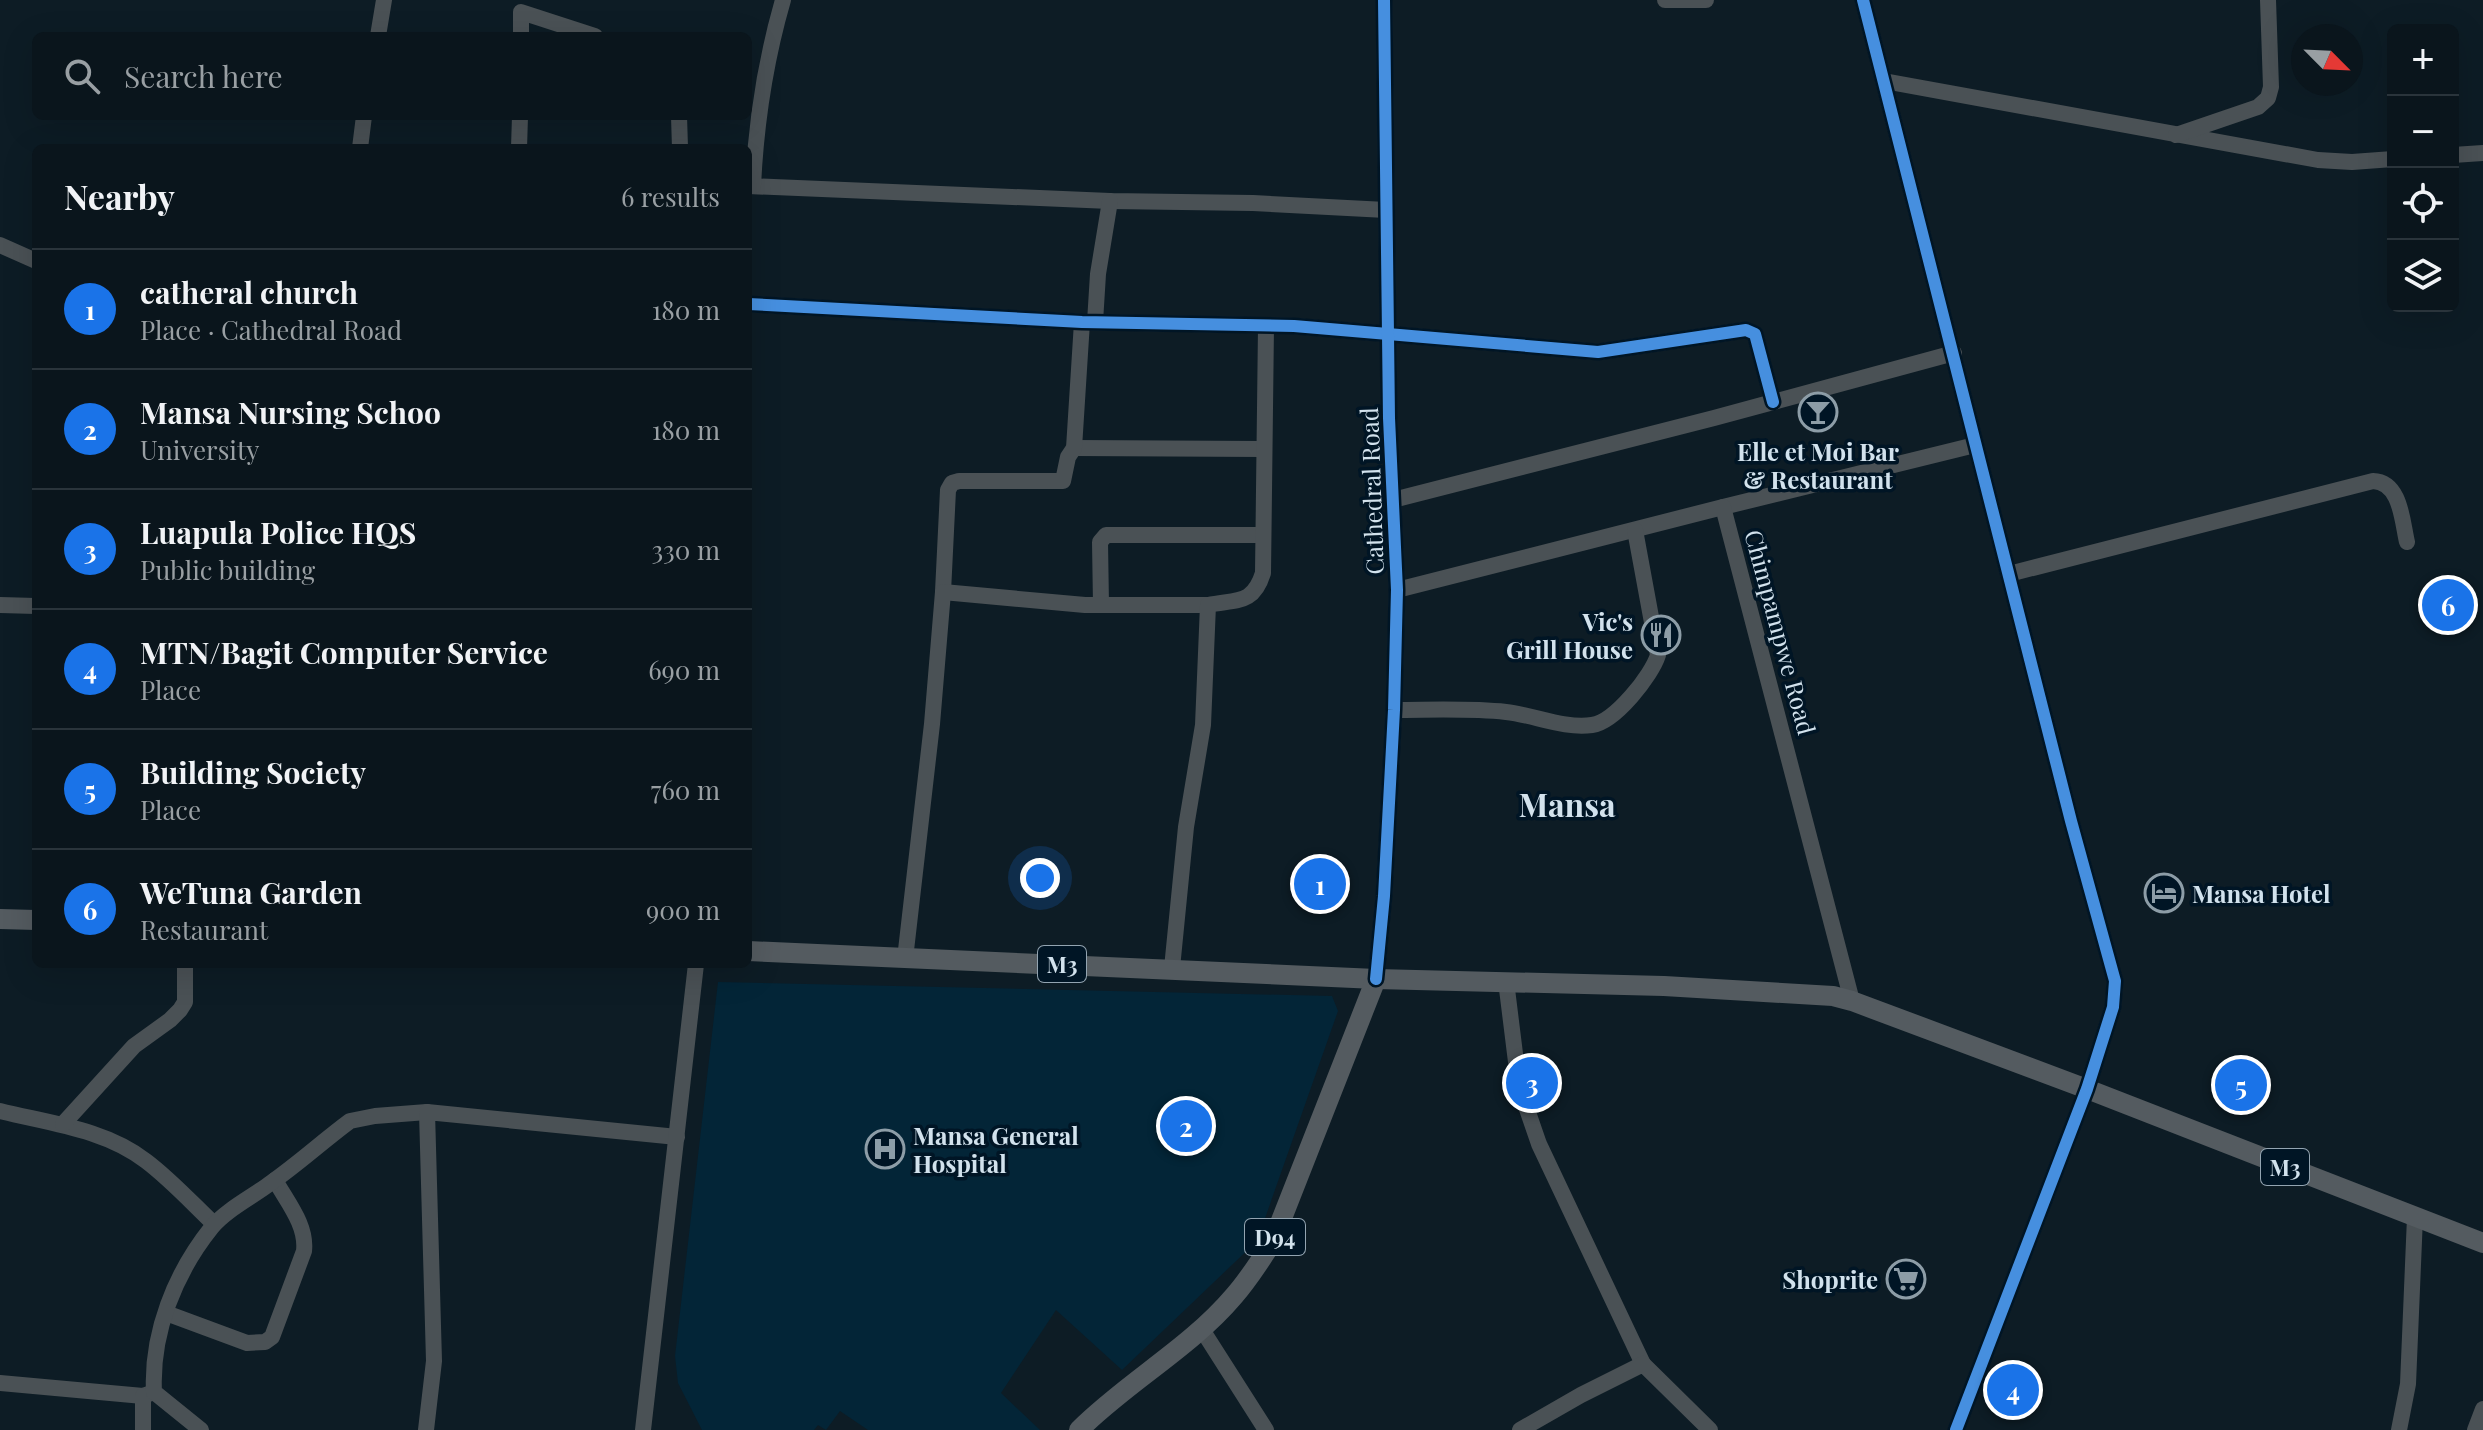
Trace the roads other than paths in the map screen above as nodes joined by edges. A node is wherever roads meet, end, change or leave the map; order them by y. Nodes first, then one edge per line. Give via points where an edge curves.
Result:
1 (384, 0) edge
2 (783, 0) edge
3 (1384, 0) edge
4 (1665, 0) edge
5 (1706, 0) edge
6 (1863, 0) edge
7 (2268, 0) edge
8 (516, 6) edge
9 (379, 32) edge
10 (520, 32) edge
11 (584, 32) edge
12 (1884, 81) junction
13 (364, 120) edge
14 (520, 120) edge
15 (679, 120) edge
16 (2174, 136) junction
17 (360, 144) edge
18 (519, 144) edge
19 (680, 144) edge
20 (2483, 153) edge
21 (2459, 155) edge
22 (2387, 159) edge
23 (752, 174) edge
24 (752, 186) edge
25 (1110, 201) junction
26 (1386, 210) junction
27 (0, 245) edge
28 (32, 259) edge
29 (752, 304) edge
30 (1088, 322) junction
31 (1266, 326) junction
32 (1387, 333) junction
33 (1954, 353) junction
34 (1773, 402) junction
35 (1975, 445) junction
36 (1074, 448) junction
37 (1263, 449) junction
38 (1393, 500) junction
39 (1723, 507) junction
40 (1635, 530) junction
41 (1263, 535) junction
42 (2407, 542) dead end
43 (2009, 574) junction
44 (1397, 590) junction
45 (943, 592) junction
46 (0, 605) edge
47 (1101, 605) junction
48 (1208, 605) junction
49 (32, 606) edge
50 (1394, 710) junction
51 (0, 919) edge
52 (32, 920) edge
53 (752, 951) edge
54 (905, 959) junction
55 (185, 968) edge
56 (696, 968) edge
57 (1172, 968) junction
58 (1376, 979) junction
59 (1506, 981) junction
60 (1852, 1001) junction
61 (2087, 1089) junction
62 (0, 1111) edge
63 (427, 1112) junction
64 (63, 1124) junction
65 (677, 1137) junction
66 (275, 1180) junction
67 (2415, 1217) junction
68 (214, 1224) junction
69 (2483, 1243) edge
70 (166, 1313) junction
71 (1201, 1328) junction
72 (1643, 1364) junction
73 (0, 1383) edge
74 (148, 1394) junction
75 (2483, 1409) edge
76 (143, 1430) edge
77 (201, 1430) edge
78 (426, 1430) edge
79 (643, 1430) edge
80 (1079, 1430) edge
81 (1266, 1430) edge
82 (1520, 1430) edge
83 (1710, 1430) edge
84 (1956, 1430) edge
85 (2399, 1430) edge
86 (2475, 1430) edge

1 - 9 street
2 - 23 street via 765,69
3 - 26 street, Cathedral Road
4 - 5 street
6 - 12 street
7 - 16 street via 2268,98 2258,107
8 - 10 street
8 - 11 street
12 - 16 street
12 - 33 street
13 - 17 street
14 - 18 street
15 - 19 street
16 - 22 street via 2318,160
20 - 21 street
24 - 25 street
25 - 26 street
25 - 30 street
26 - 32 street, Cathedral Road
27 - 28 street
29 - 30 street
30 - 31 street
30 - 36 street
31 - 32 street
31 - 37 street
32 - 34 street via 1598,352 1746,330 1755,334
32 - 38 street, Cathedral Road
33 - 34 street
33 - 35 street
34 - 38 street
35 - 39 street
35 - 43 street
36 - 37 street
36 - 45 street via 1060,483 952,483
37 - 41 street
38 - 44 street, Cathedral Road
39 - 40 street, Chimpampwe Road
39 - 60 street, Chimpampwe Road
40 - 44 street, Chimpampwe Road
40 - 50 street via 1658,655 1653,670 1609,718 1594,725 1507,712
41 - 47 street via 1106,535 1100,542
41 - 48 street via 1263,573 1255,592
42 - 43 street via 2390,486 2373,481
43 - 61 street via 2115,981 2113,1007
44 - 50 street, Cathedral Road
45 - 47 street
45 - 54 street
46 - 49 street
47 - 48 street
48 - 57 street via 1203,725
50 - 58 street, Cathedral Road
51 - 52 main road
53 - 54 main road, M3
54 - 57 main road, M3
55 - 64 street via 185,1002 180,1010 134,1046
56 - 65 street
57 - 58 main road, M3
58 - 59 main road, M3
58 - 71 main road, D94 via 1273,1241 1233,1298
59 - 60 main road, M3 via 1811,993
59 - 72 street via 1519,1086 1539,1144
60 - 61 main road, M3
61 - 67 main road, M3
61 - 84 street
62 - 64 street
63 - 65 street
63 - 66 street via 350,1121
63 - 78 street via 434,1361
64 - 68 street via 117,1143 145,1160
65 - 79 street
66 - 68 street
66 - 70 street via 305,1239 272,1337 247,1343
67 - 69 main road, M3
67 - 85 street via 2408,1384
68 - 70 street
70 - 74 street via 155,1344
71 - 80 main road, D94
71 - 81 street
72 - 82 street
72 - 83 street
73 - 74 street
74 - 76 street
74 - 77 street
75 - 86 street

